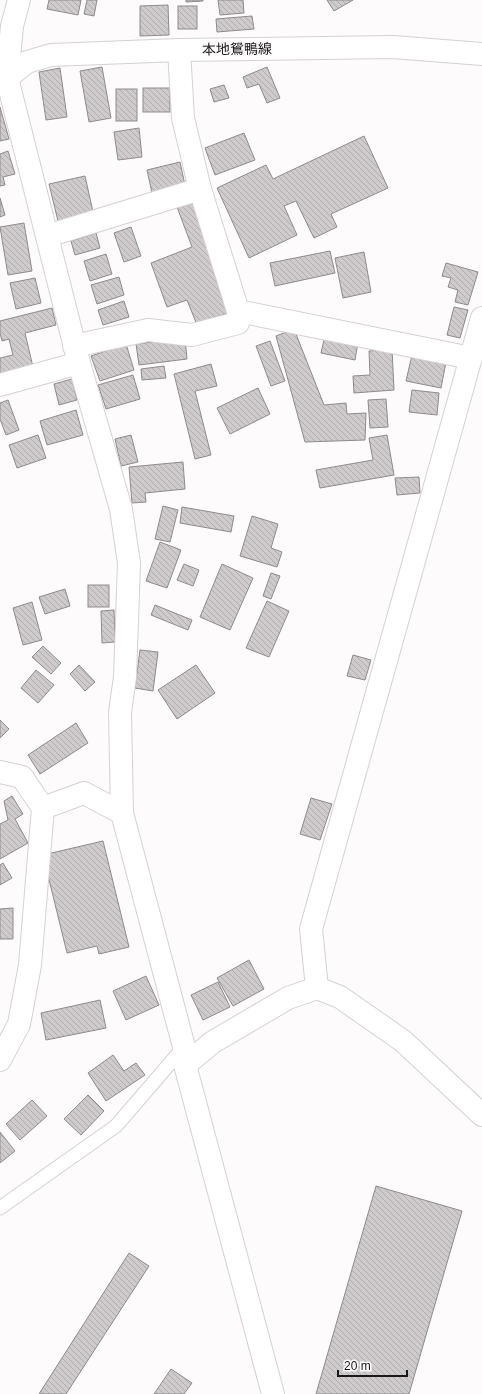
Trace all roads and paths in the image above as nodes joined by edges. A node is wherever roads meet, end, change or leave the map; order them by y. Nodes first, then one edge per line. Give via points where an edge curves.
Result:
1 (19, 0) edge
2 (179, 50) junction
3 (482, 54) edge
4 (4, 80) edge
5 (200, 189) junction
6 (47, 236) junction
7 (238, 311) junction
8 (482, 318) edge
9 (76, 355) junction
10 (474, 366) edge
11 (0, 385) edge
12 (0, 772) edge
13 (43, 808) junction
14 (122, 813) junction
15 (317, 988) junction
16 (184, 1056) junction
17 (0, 1060) edge
18 (482, 1115) edge
19 (0, 1208) edge
20 (273, 1394) edge

1 - 4 street via 12,26
2 - 3 street, 本地鴛鴨線 via 393,47
2 - 4 street, 本地鴛鴨線 via 51,55 27,62
2 - 5 street via 183,118
4 - 6 street
5 - 6 street
5 - 7 street
6 - 9 street
7 - 9 street via 238,323 192,335 148,330
7 - 10 street
8 - 10 street
9 - 11 street
9 - 14 street via 121,509 129,563 125,677 120,712
10 - 15 street via 311,929
12 - 13 street via 22,776
13 - 14 street via 84,793
13 - 17 street via 30,965 18,1024
14 - 16 street
15 - 16 street via 288,998
15 - 18 street via 340,997 403,1041
16 - 19 lane via 116,1126
16 - 20 street

